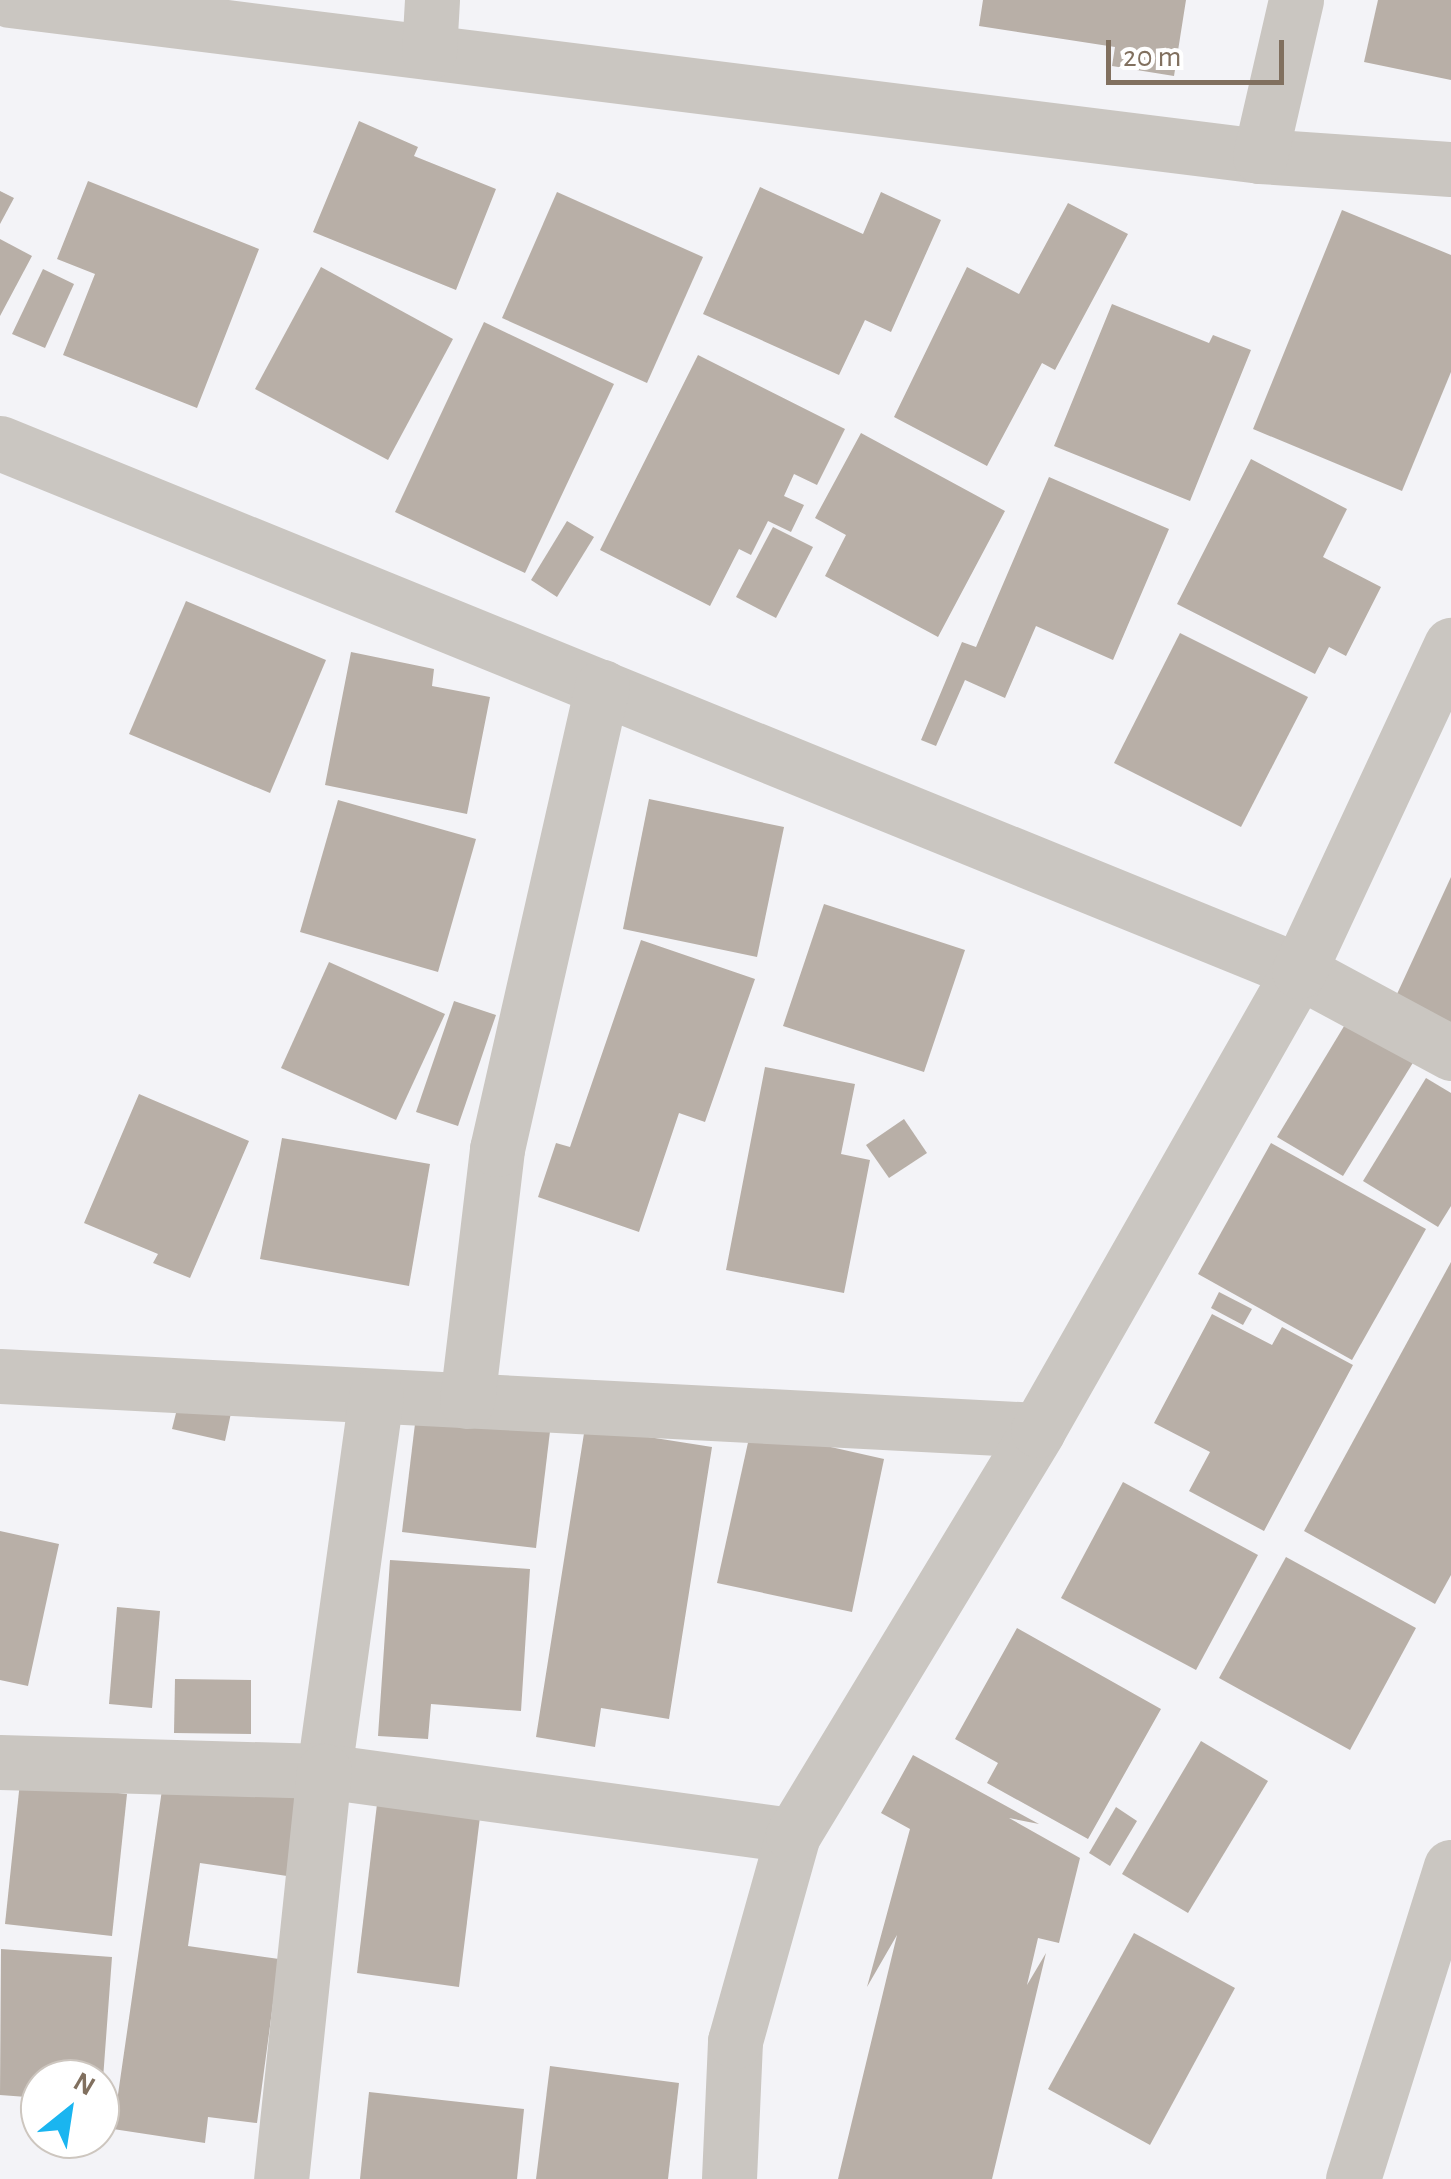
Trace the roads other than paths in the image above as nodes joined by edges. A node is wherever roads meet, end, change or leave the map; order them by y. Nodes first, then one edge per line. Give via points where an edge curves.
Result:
1 (10, 0) edge
2 (1296, 0) edge
3 (431, 26) edge
4 (1260, 156) junction
5 (1451, 168) edge
6 (0, 443) edge
7 (1451, 645) edge
8 (602, 687) junction
9 (1299, 971) junction
10 (1451, 1053) edge
11 (0, 1376) edge
12 (376, 1396) junction
13 (467, 1401) junction
14 (1038, 1430) junction
15 (0, 1762) edge
16 (324, 1771) junction
17 (794, 1835) junction
18 (1451, 1867) edge
19 (281, 2179) edge
20 (729, 2179) edge
21 (1352, 2179) edge

1 - 3 street
2 - 4 street
3 - 4 street
4 - 5 street
6 - 8 street
7 - 9 street
8 - 9 street
8 - 13 street via 497,1149
9 - 10 street
9 - 14 street
11 - 12 street
12 - 13 street
12 - 16 street
13 - 14 street
14 - 17 street
15 - 16 street
16 - 17 street
16 - 19 street
17 - 20 street via 734,2040
18 - 21 street

